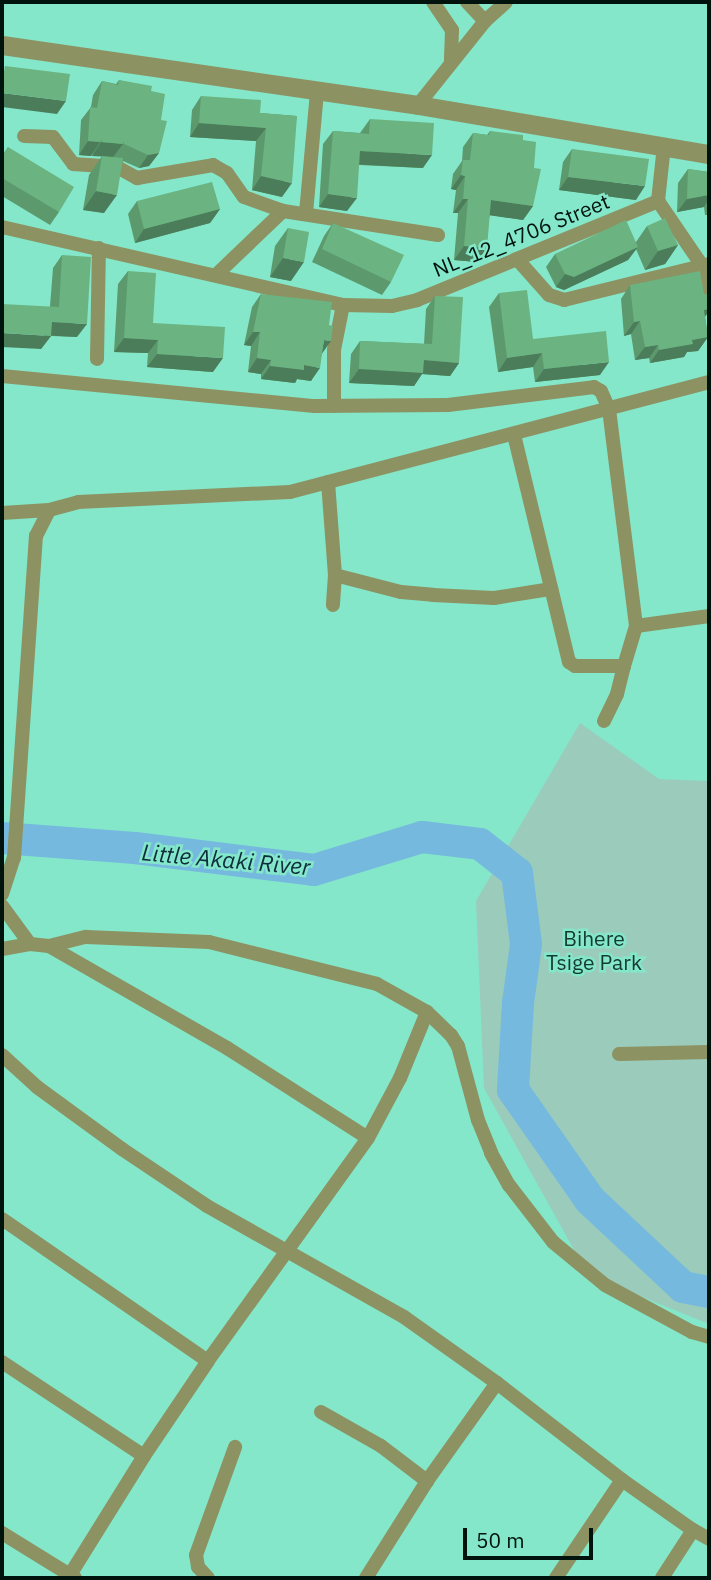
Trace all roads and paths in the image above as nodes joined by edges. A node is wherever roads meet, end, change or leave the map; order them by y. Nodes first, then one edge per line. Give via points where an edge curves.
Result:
1 (433, 2) edge
2 (467, 2) edge
3 (506, 2) edge
4 (485, 21) junction
5 (2, 46) edge
6 (451, 61) junction
7 (317, 91) junction
8 (418, 105) junction
9 (24, 136) dead end
10 (664, 146) junction
11 (709, 154) edge
12 (658, 201) junction
13 (283, 211) junction
14 (306, 213) junction
15 (2, 228) edge
16 (438, 235) dead end
17 (99, 248) junction
18 (517, 258) junction
19 (705, 264) edge
20 (216, 275) junction
21 (709, 292) edge
22 (343, 305) junction
23 (97, 359) dead end
24 (2, 376) edge
25 (709, 382) edge
26 (334, 406) junction
27 (609, 409) junction
28 (514, 435) junction
29 (328, 482) junction
30 (49, 510) junction
31 (2, 513) edge
32 (335, 575) junction
33 (551, 589) junction
34 (333, 605) dead end
35 (709, 616) edge
36 (636, 626) junction
37 (624, 666) junction
38 (604, 720) dead end
39 (2, 894) edge
40 (2, 906) edge
41 (30, 944) junction
42 (49, 946) junction
43 (2, 949) edge
44 (427, 1012) junction
45 (709, 1052) edge
46 (619, 1054) dead end
47 (2, 1055) edge
48 (368, 1138) junction
49 (2, 1219) edge
50 (286, 1252) junction
51 (709, 1337) edge
52 (208, 1361) junction
53 (2, 1362) edge
54 (497, 1382) junction
55 (321, 1412) dead end
56 (235, 1447) dead end
57 (144, 1456) junction
58 (622, 1480) junction
59 (427, 1481) junction
60 (693, 1530) junction
61 (2, 1533) edge
62 (709, 1539) edge
63 (71, 1577) edge
64 (208, 1578) edge
65 (366, 1578) edge
66 (555, 1578) edge
67 (662, 1578) edge

1 - 6 street via 452,30
2 - 4 street
3 - 4 street
4 - 6 street
5 - 7 street
6 - 8 street
7 - 8 street
7 - 14 street
8 - 10 street
9 - 13 street via 53,137 73,163 117,167 138,178 213,165 227,173 244,197
10 - 11 street
10 - 12 street
12 - 18 street, NL_12_4706 Street
12 - 19 street
13 - 14 street
13 - 20 street
14 - 16 street
15 - 17 street, NL_12_4706 Street
17 - 20 street, NL_12_4706 Street
17 - 23 street
18 - 19 street via 548,295 564,300
18 - 22 street, NL_12_4706 Street via 417,300 392,306
19 - 21 street
20 - 22 street, NL_12_4706 Street
22 - 26 street via 334,350
24 - 26 street
25 - 27 street
26 - 27 street via 448,405 583,386 601,391
27 - 28 street
27 - 36 street
28 - 29 street
28 - 33 street
29 - 30 street via 290,492 78,502
29 - 32 street
30 - 31 street
30 - 39 street via 36,536 14,858
32 - 33 street via 433,596 494,598
32 - 34 street
33 - 37 street via 570,664
35 - 36 street
36 - 37 street
37 - 38 street
40 - 41 street
41 - 42 street
41 - 43 street
42 - 44 street via 86,936 209,942 377,984
42 - 48 street via 227,1048
44 - 48 street via 400,1078
44 - 51 street via 458,1046 491,1153 509,1185 553,1242 623,1297
45 - 46 street
47 - 50 street via 37,1087 122,1149
48 - 50 street
49 - 52 street
50 - 52 street
50 - 54 street via 404,1317
52 - 57 street
53 - 57 street
54 - 58 street
54 - 59 street
55 - 59 street via 381,1446
56 - 64 street via 198,1548 198,1567
57 - 63 street
58 - 60 street
58 - 66 street
59 - 65 street
60 - 62 street
60 - 67 street
61 - 63 street

